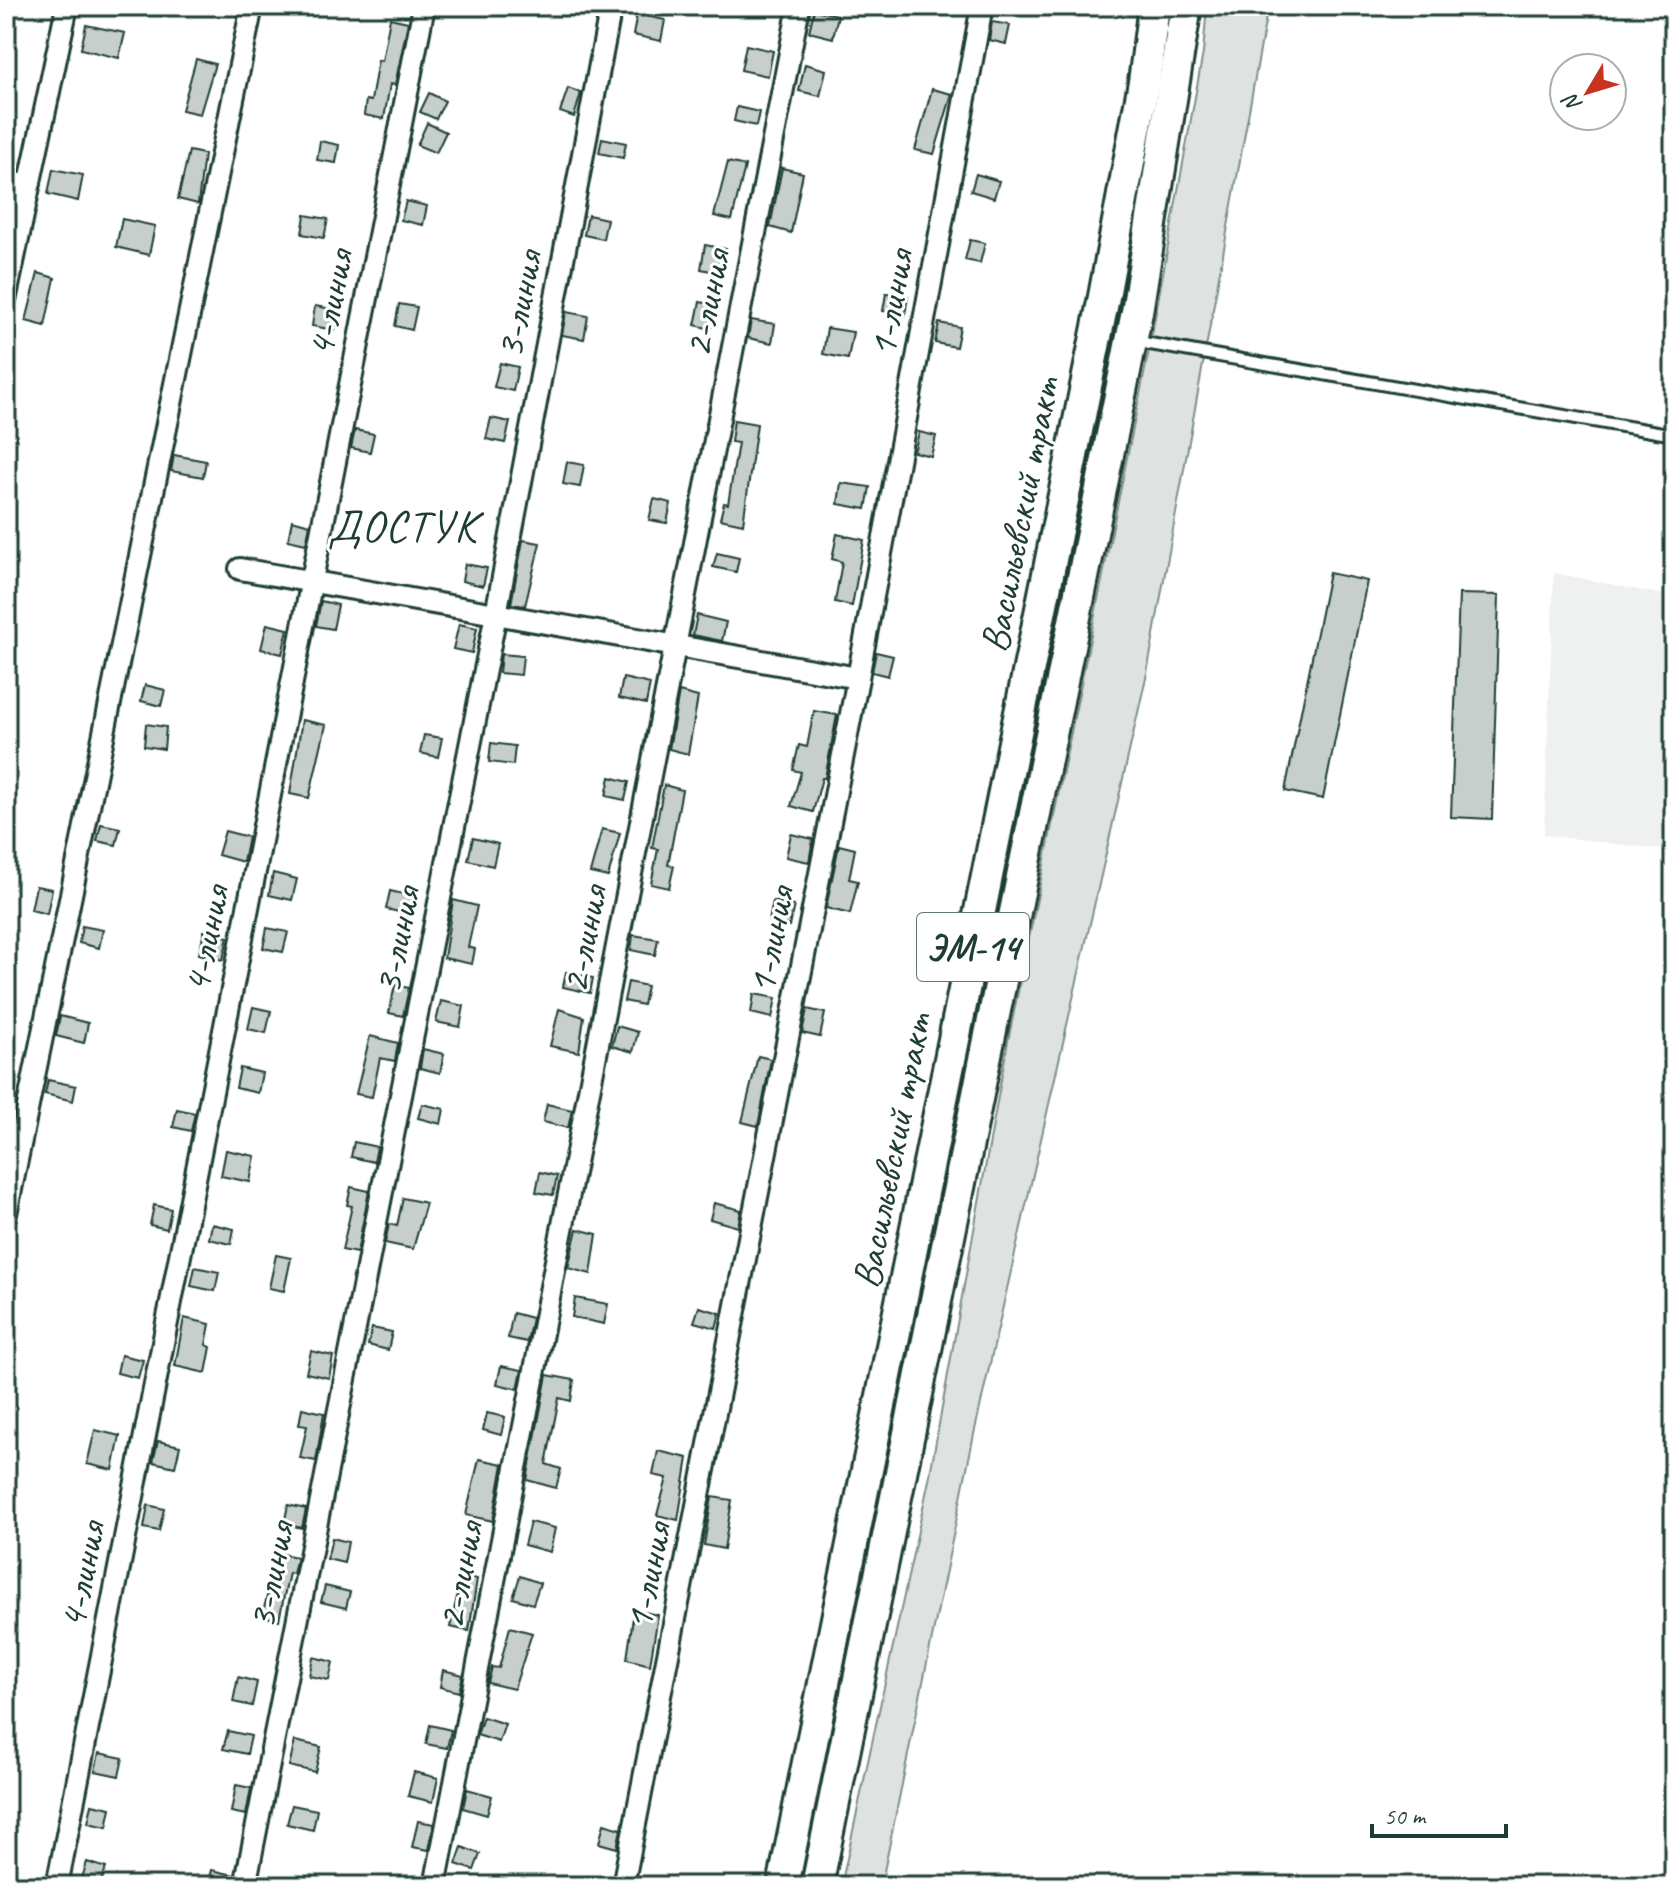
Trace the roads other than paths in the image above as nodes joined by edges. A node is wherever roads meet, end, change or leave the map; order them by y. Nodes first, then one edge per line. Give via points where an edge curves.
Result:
1 (67, 6) edge
2 (252, 6) edge
3 (424, 6) edge
4 (611, 6) edge
5 (799, 6) edge
6 (982, 6) edge
7 (1154, 6) edge
8 (1186, 6) edge
9 (30, 183) junction
10 (6, 186) edge
11 (6, 296) edge
12 (1131, 340) junction
13 (1674, 435) edge
14 (240, 569) dead end
15 (311, 582) junction
16 (496, 614) junction
17 (677, 646) junction
18 (858, 678) junction
19 (6, 1214) edge
20 (57, 1886) edge
21 (245, 1886) edge
22 (435, 1886) edge
23 (623, 1886) edge
24 (783, 1886) edge
25 (817, 1886) edge

1 - 9 street
2 - 19 street
3 - 15 street, 4-линия
4 - 16 street, 3-линия
5 - 17 street, 2-линия
6 - 18 street, 1-линия
7 - 24 main road, Васильевский тракт / ЭМ-14 via 1103,302
8 - 12 main road, Васильевский тракт / ЭМ-14
9 - 10 street
9 - 11 street
12 - 13 lane
12 - 25 main road, Васильевский тракт / ЭМ-14
14 - 15 street
15 - 16 street
15 - 20 street, 4-линия
16 - 17 street
16 - 21 street, 3-линия
17 - 18 street
17 - 22 street, 2-линия
18 - 23 street, 1-линия

